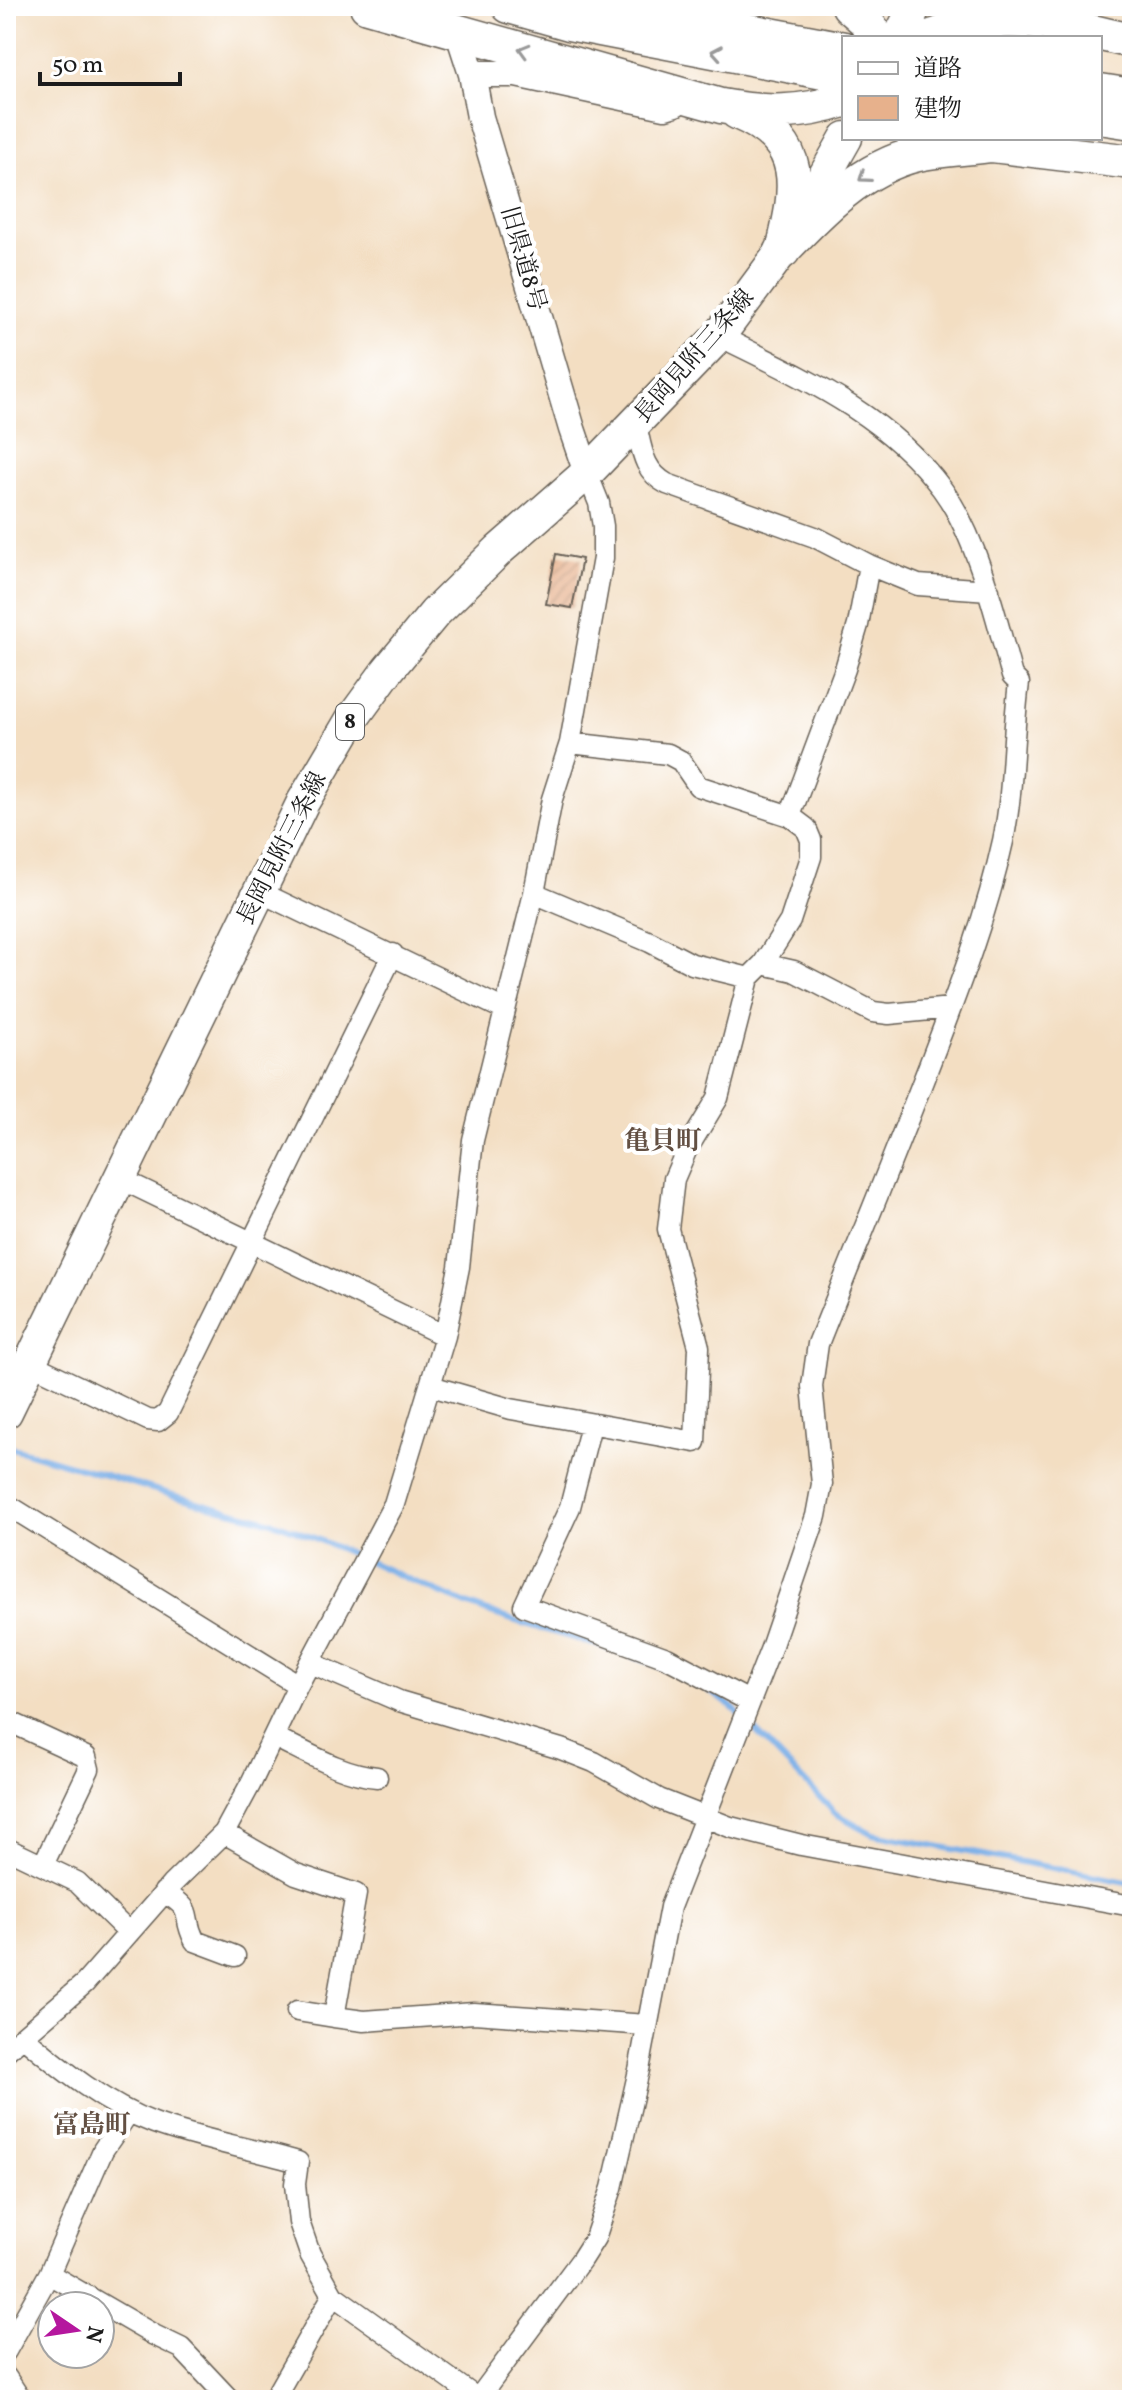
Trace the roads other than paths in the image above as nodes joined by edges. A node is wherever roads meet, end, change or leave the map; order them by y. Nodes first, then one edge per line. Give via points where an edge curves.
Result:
1 (367, 6) edge
2 (509, 6) edge
3 (617, 6) edge
4 (849, 6) edge
5 (915, 6) edge
6 (986, 6) edge
7 (1040, 21) junction
8 (876, 36) edge
9 (900, 36) edge
10 (935, 36) edge
11 (1132, 41) edge
12 (462, 43) dead end
13 (842, 49) edge
14 (797, 54) junction
15 (472, 74) junction
16 (842, 75) edge
17 (1102, 91) edge
18 (1132, 96) edge
19 (842, 101) edge
20 (708, 102) junction
21 (1102, 117) edge
22 (1132, 122) edge
23 (845, 140) edge
24 (979, 142) edge
25 (1132, 162) edge
26 (782, 251) junction
27 (719, 336) junction
28 (636, 425) junction
29 (587, 473) junction
30 (869, 565) junction
31 (989, 590) junction
32 (570, 743) junction
33 (790, 816) junction
34 (260, 892) junction
35 (534, 893) junction
36 (393, 954) junction
37 (756, 971) junction
38 (951, 1008) junction
39 (505, 1010) junction
40 (119, 1178) junction
41 (253, 1241) junction
42 (445, 1336) junction
43 (30, 1363) junction
44 (431, 1386) junction
45 (6, 1412) edge
46 (591, 1425) junction
47 (6, 1504) edge
48 (311, 1663) junction
49 (298, 1685) junction
50 (749, 1701) junction
51 (6, 1720) edge
52 (274, 1737) junction
53 (377, 1777) dead end
54 (703, 1816) junction
55 (224, 1833) junction
56 (6, 1848) edge
57 (43, 1865) junction
58 (164, 1892) junction
59 (1132, 1906) edge
60 (129, 1933) junction
61 (235, 1956) dead end
62 (297, 2011) dead end
63 (334, 2017) junction
64 (647, 2025) junction
65 (24, 2037) junction
66 (6, 2051) edge
67 (129, 2112) junction
68 (49, 2274) junction
69 (333, 2295) junction
70 (7, 2349) edge
71 (6, 2377) edge
72 (477, 2399) edge
73 (21, 2400) edge
74 (230, 2400) edge
75 (273, 2400) edge

20 -> 1 highway
14 -> 2 highway via 569,23
3 - 14 highway
4 - 8 highway
5 - 9 main road
6 - 7 highway
7 - 10 highway via 977,23
7 - 11 highway
12 - 15 street, 旧県道8号
13 - 14 highway
14 - 16 highway
15 - 20 street via 516,74 665,106
15 - 29 street, 旧県道8号 via 480,117
17 - 18 highway
19 - 20 highway via 776,113
20 - 26 highway via 770,130 789,154 794,195
21 - 22 highway
23 - 26 main road, 長岡見附三条線 / 8
24 - 25 highway
24 -> 26 highway via 880,167 810,221
26 - 27 main road, 長岡見附三条線 / 8
27 - 28 main road, 長岡見附三条線 / 8
27 - 31 street via 833,393 882,426 944,491
28 - 29 main road, 長岡見附三条線 / 8
28 - 30 street via 655,477 815,537
29 - 32 street via 599,503 603,558
29 - 34 main road, 長岡見附三条線 / 8 via 461,584 387,671 303,802
30 - 31 street via 918,585
30 - 33 street via 845,669
31 - 38 street via 1012,676 1019,683 1009,809 973,949
32 - 33 street via 668,754 681,761 698,786
32 - 35 street via 552,799
33 - 37 street via 806,828 811,857 790,921
34 - 36 street
34 - 40 main road, 長岡見附三条線 / 8
35 - 37 street via 692,964
35 - 39 street
36 - 39 street
36 - 41 street
37 - 38 street via 794,971 873,1012
37 - 46 street via 718,1098 674,1179 668,1229 699,1347 695,1442
38 - 50 street via 818,1344 812,1386 822,1484 816,1516
39 - 42 street via 473,1140 459,1267
40 - 41 street
40 - 43 main road, 長岡見附三条線 / 8
41 - 42 street
41 - 43 street via 168,1413 158,1421
42 - 44 street
43 - 45 main road, 長岡見附三条線 / 8
44 - 46 street
44 - 48 street via 394,1504
46 - 50 street via 570,1507 524,1606 667,1658
47 - 49 street
48 - 49 street
48 - 54 street via 399,1701 583,1757 659,1799
49 - 52 street
50 - 54 street
51 - 57 street via 86,1757 89,1769
52 - 53 street via 338,1767
52 - 55 street
54 - 59 street via 801,1845
54 - 64 street via 670,1907
55 - 58 street
55 - 63 street via 296,1874 356,1894
56 - 57 street
57 - 60 street via 77,1882
58 - 60 street
58 - 61 street via 184,1904 195,1941
60 - 65 street via 85,1983
62 - 63 street
63 - 64 street via 364,2021 474,2013
64 - 72 street via 612,2188 595,2238
65 - 66 street
65 - 67 street
67 - 68 street via 103,2150
67 - 69 street via 196,2136 298,2162 299,2222
68 - 70 street
68 - 74 street via 181,2348
69 - 72 street
69 - 75 street
71 - 73 street

